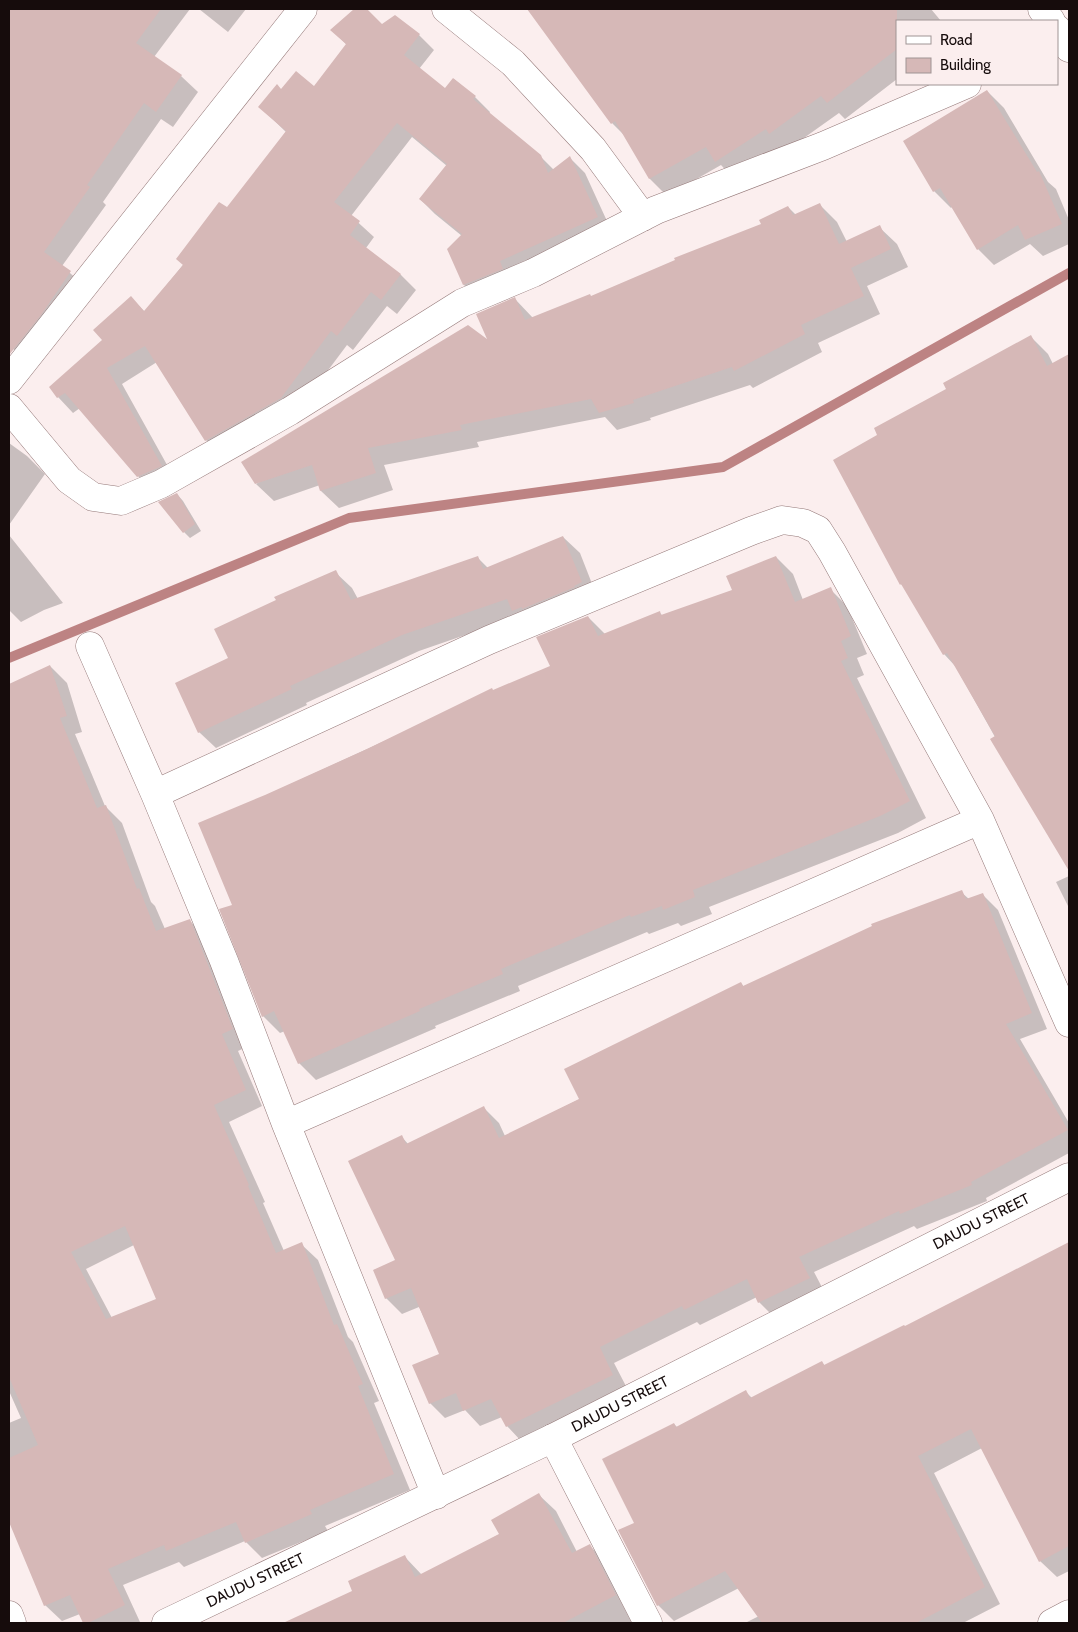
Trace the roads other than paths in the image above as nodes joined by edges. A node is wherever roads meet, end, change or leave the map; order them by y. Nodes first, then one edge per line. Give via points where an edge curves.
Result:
1 (303, 9) edge
2 (446, 9) edge
3 (1042, 9) edge
4 (1049, 20) edge
5 (965, 85) edge
6 (643, 217) junction
7 (9, 380) edge
8 (9, 408) edge
9 (90, 646) dead end
10 (155, 794) junction
11 (980, 820) junction
12 (1069, 1023) edge
13 (286, 1124) junction
14 (1069, 1178) edge
15 (553, 1438) junction
16 (436, 1495) junction
17 (1069, 1614) edge
18 (9, 1615) edge
19 (12, 1623) edge
20 (166, 1623) edge
21 (648, 1623) edge
22 (1052, 1623) edge

1 - 7 street
2 - 6 street via 520,70 593,149
3 - 4 street
5 - 6 street
6 - 8 street via 533,273 462,303 290,411 161,484 121,500 94,497 69,480
9 - 10 street
10 - 11 street via 489,640 782,520 803,522 818,530
10 - 13 street via 224,961
11 - 12 street
11 - 13 street
13 - 16 street
14 - 15 street, DAUDU STREET
15 - 16 street, DAUDU STREET
15 - 21 street
16 - 20 street, DAUDU STREET
17 - 22 street
18 - 19 street

